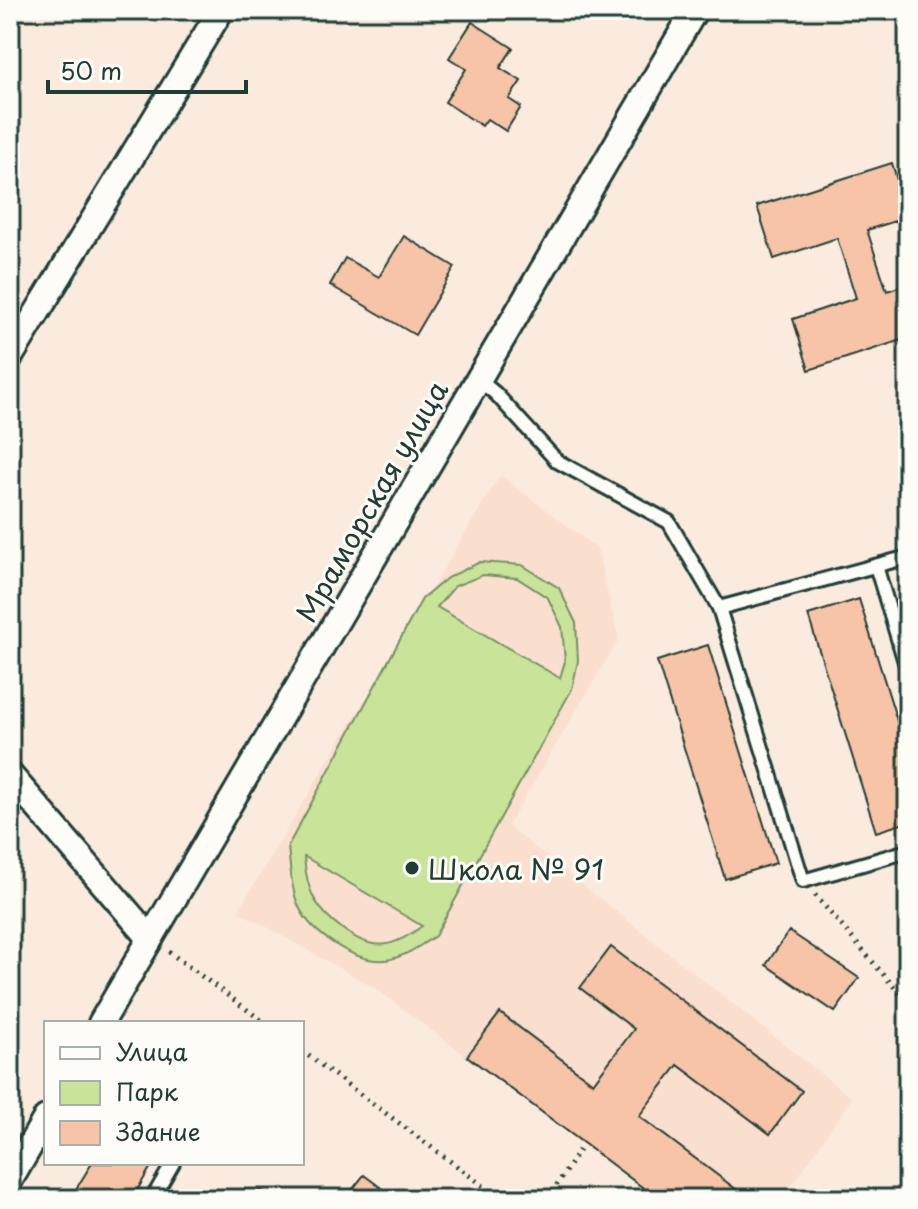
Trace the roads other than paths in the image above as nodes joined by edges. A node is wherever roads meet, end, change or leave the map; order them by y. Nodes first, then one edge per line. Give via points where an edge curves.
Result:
1 (221, 10) edge
2 (695, 10) edge
3 (904, 10) edge
4 (908, 16) edge
5 (10, 357) edge
6 (478, 379) junction
7 (908, 557) edge
8 (876, 566) junction
9 (719, 608) junction
10 (908, 672) edge
11 (10, 775) edge
12 (908, 851) edge
13 (149, 937) junction
14 (102, 1021) edge
15 (44, 1121) edge
16 (14, 1164) edge
17 (172, 1165) edge
18 (152, 1199) edge

1 - 5 street
2 - 6 street, Мраморская улица
3 - 4 lane
6 - 9 lane via 557,461 669,522
6 - 13 street, Мраморская улица
7 - 8 lane
8 - 9 lane
8 - 10 lane
9 - 12 lane via 803,881
11 - 13 street
13 - 14 street, Мраморская улица
15 - 16 street
17 - 18 lane

